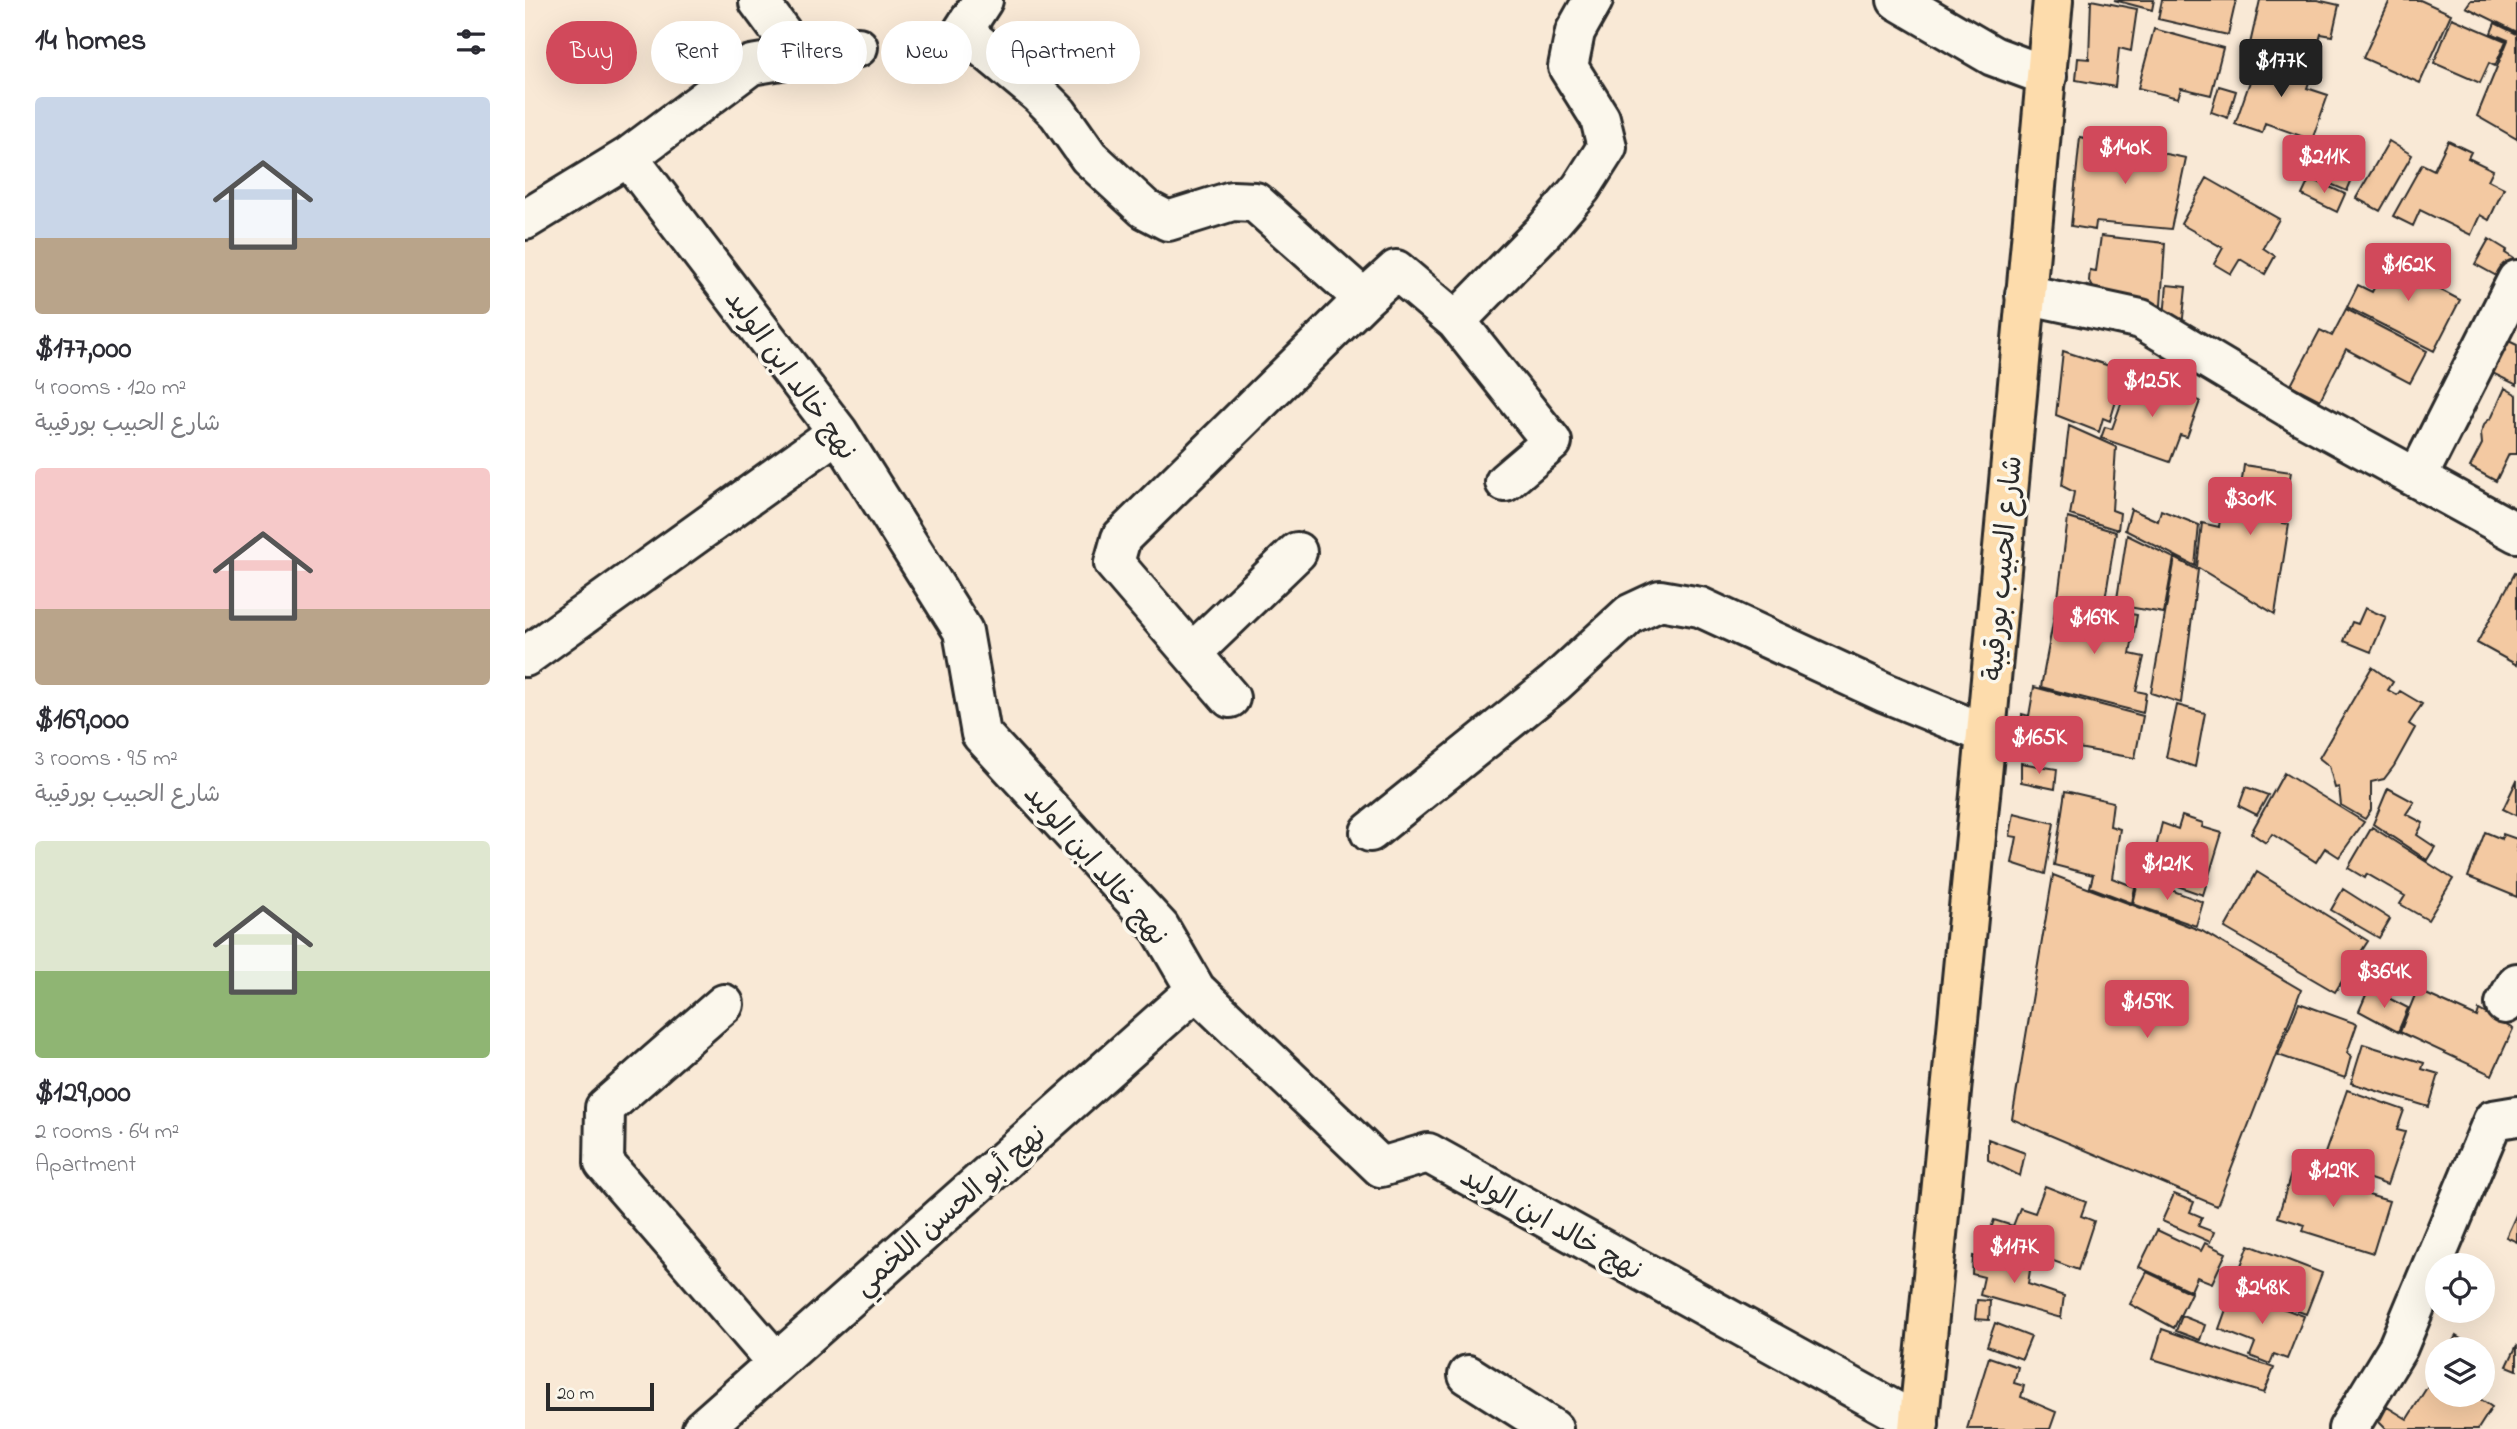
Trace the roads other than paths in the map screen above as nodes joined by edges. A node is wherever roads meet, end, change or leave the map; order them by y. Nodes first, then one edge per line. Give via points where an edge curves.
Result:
1 (761, 0) edge
2 (983, 0) edge
3 (1593, 0) edge
4 (1896, 0) edge
5 (2053, 0) edge
6 (773, 21) edge
7 (757, 64) edge
8 (2047, 76) junction
9 (628, 157) junction
10 (525, 220) edge
11 (2517, 280) edge
12 (2025, 294) junction
13 (1364, 299) junction
14 (1456, 321) junction
15 (838, 432) junction
16 (2417, 478) junction
17 (1505, 482) dead end
18 (2517, 533) edge
19 (1297, 552) dead end
20 (1192, 653) junction
21 (525, 657) edge
22 (1230, 698) dead end
23 (1986, 734) junction
24 (1370, 832) dead end
25 (1196, 990) junction
26 (724, 1004) dead end
27 (2517, 1116) edge
28 (776, 1362) junction
29 (1468, 1375) dead end
30 (1918, 1427) edge
31 (2350, 1428) edge
32 (702, 1429) edge
33 (1553, 1429) edge

1 - 6 street
2 - 13 street via 963,30 1039,94 1089,157 1145,209 1168,222 1231,201 1255,202
3 - 14 street via 1575,32 1568,66 1600,118 1607,147 1552,223
4 - 8 street via 1993,56
5 - 8 main road, شارع الحبيب بورقيبة
7 - 9 street
8 - 12 main road, شارع الحبيب بورقيبة
9 - 10 street
9 - 15 street, نهج خالد ابن الوليد
11 - 16 street
12 - 16 street via 2141,319
12 - 23 main road, شارع الحبيب بورقيبة
13 - 14 street via 1396,270
13 - 20 street via 1121,538 1114,563
14 - 17 street via 1552,442
15 - 21 street
15 - 25 street, نهج خالد ابن الوليد via 963,631 981,734 1160,928
16 - 18 street
19 - 20 street
20 - 22 street
23 - 24 street via 1700,607 1660,600 1630,614 1555,683
23 - 30 main road, شارع الحبيب بورقيبة
25 - 28 street, نهج أبو الحسن اللخمي
25 - 30 street, نهج خالد ابن الوليد via 1381,1167 1428,1153
26 - 28 street via 605,1108 604,1163
27 - 31 street via 2493,1120 2398,1348
28 - 32 street, نهج أبو الحسن اللخمي
29 - 33 street

